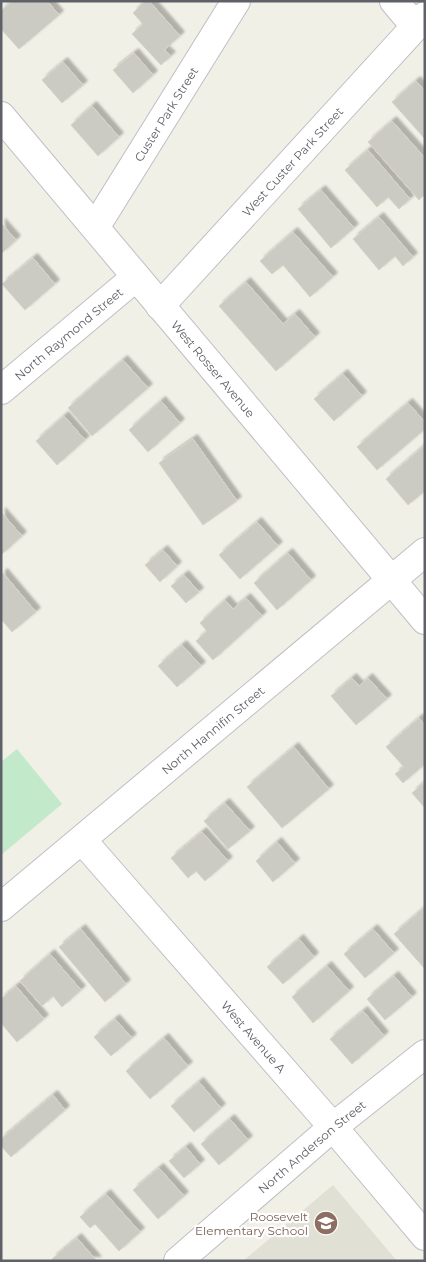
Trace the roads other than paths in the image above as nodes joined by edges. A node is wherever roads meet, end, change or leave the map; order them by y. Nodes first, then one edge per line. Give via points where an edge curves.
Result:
1 (236, 1) edge
2 (394, 1) edge
3 (420, 21) edge
4 (1, 116) edge
5 (96, 226) junction
6 (136, 277) junction
7 (160, 306) junction
8 (1, 390) edge
9 (425, 552) edge
10 (391, 580) junction
11 (425, 620) edge
12 (82, 840) junction
13 (1, 907) edge
14 (425, 1054) edge
15 (334, 1127) junction
16 (425, 1236) edge
17 (178, 1261) edge

1 - 5 street, Custer Park Street
2 - 3 street
3 - 7 street, West Custer Park Street
4 - 5 street, West Rosser Avenue
5 - 6 street, West Rosser Avenue
6 - 7 street, West Rosser Avenue
6 - 8 street, North Raymond Street
7 - 10 street, West Rosser Avenue
9 - 10 street, North Hannifin Street
10 - 11 street, West Rosser Avenue
10 - 12 street, North Hannifin Street
12 - 13 street, North Hannifin Street
12 - 15 street, West Avenue A
14 - 15 street, North Anderson Street
15 - 16 street, West Avenue A
15 - 17 street, North Anderson Street

